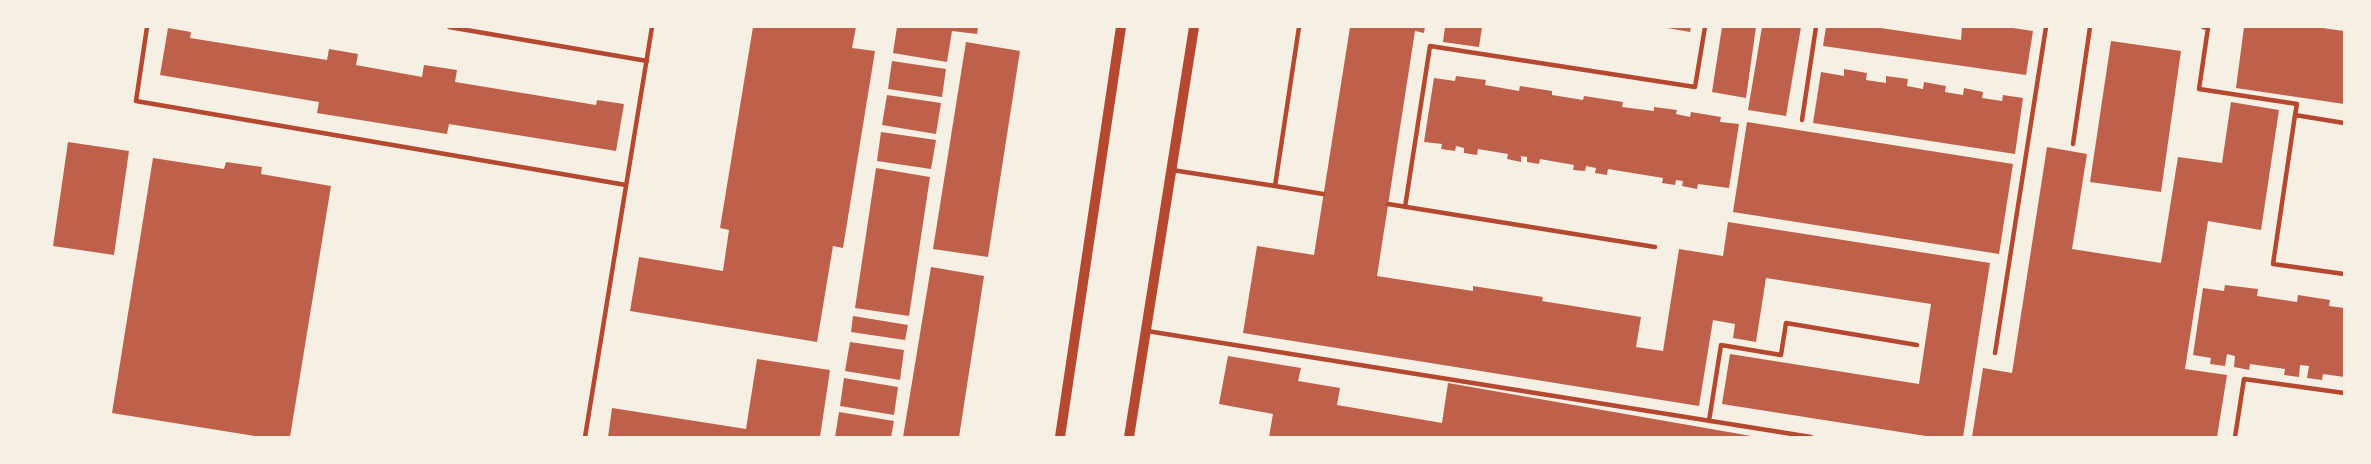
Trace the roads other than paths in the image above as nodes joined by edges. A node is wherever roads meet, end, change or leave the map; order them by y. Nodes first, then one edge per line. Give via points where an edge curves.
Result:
1 (147, 27) edge
2 (451, 27) edge
3 (652, 27) edge
4 (1121, 27) edge
5 (1194, 27) edge
6 (1299, 27) edge
7 (1705, 27) edge
8 (1816, 27) edge
9 (2046, 27) edge
10 (2090, 27) edge
11 (2203, 27) edge
12 (647, 61) junction
13 (2295, 116) junction
14 (1802, 120) dead end
15 (2344, 123) edge
16 (2073, 144) dead end
17 (1171, 170) junction
18 (626, 185) junction
19 (1275, 186) junction
20 (1323, 194) dead end
21 (1388, 204) dead end
22 (1405, 207) junction
23 (1655, 247) dead end
24 (2344, 274) edge
25 (1146, 331) junction
26 (1917, 345) dead end
27 (1995, 353) dead end
28 (2344, 393) edge
29 (1709, 421) junction
30 (585, 437) edge
31 (1060, 437) edge
32 (1129, 437) edge
33 (1810, 437) edge
34 (2235, 437) edge

1 - 18 lane via 136,101
2 - 12 lane
3 - 12 lane
4 - 31 street
5 - 17 street
6 - 19 lane
7 - 22 lane via 1695,87 1430,46
8 - 14 lane
9 - 27 lane
10 - 16 lane
11 - 13 lane via 2208,28 2199,89 2297,104
12 - 18 lane
13 - 15 lane
13 - 24 lane via 2273,264
17 - 19 lane
17 - 25 street
18 - 30 lane
19 - 20 lane
21 - 22 lane
22 - 23 lane
25 - 29 lane
25 - 32 street
26 - 29 lane via 1786,323 1780,355 1721,345
28 - 34 lane via 2244,379
29 - 33 lane

